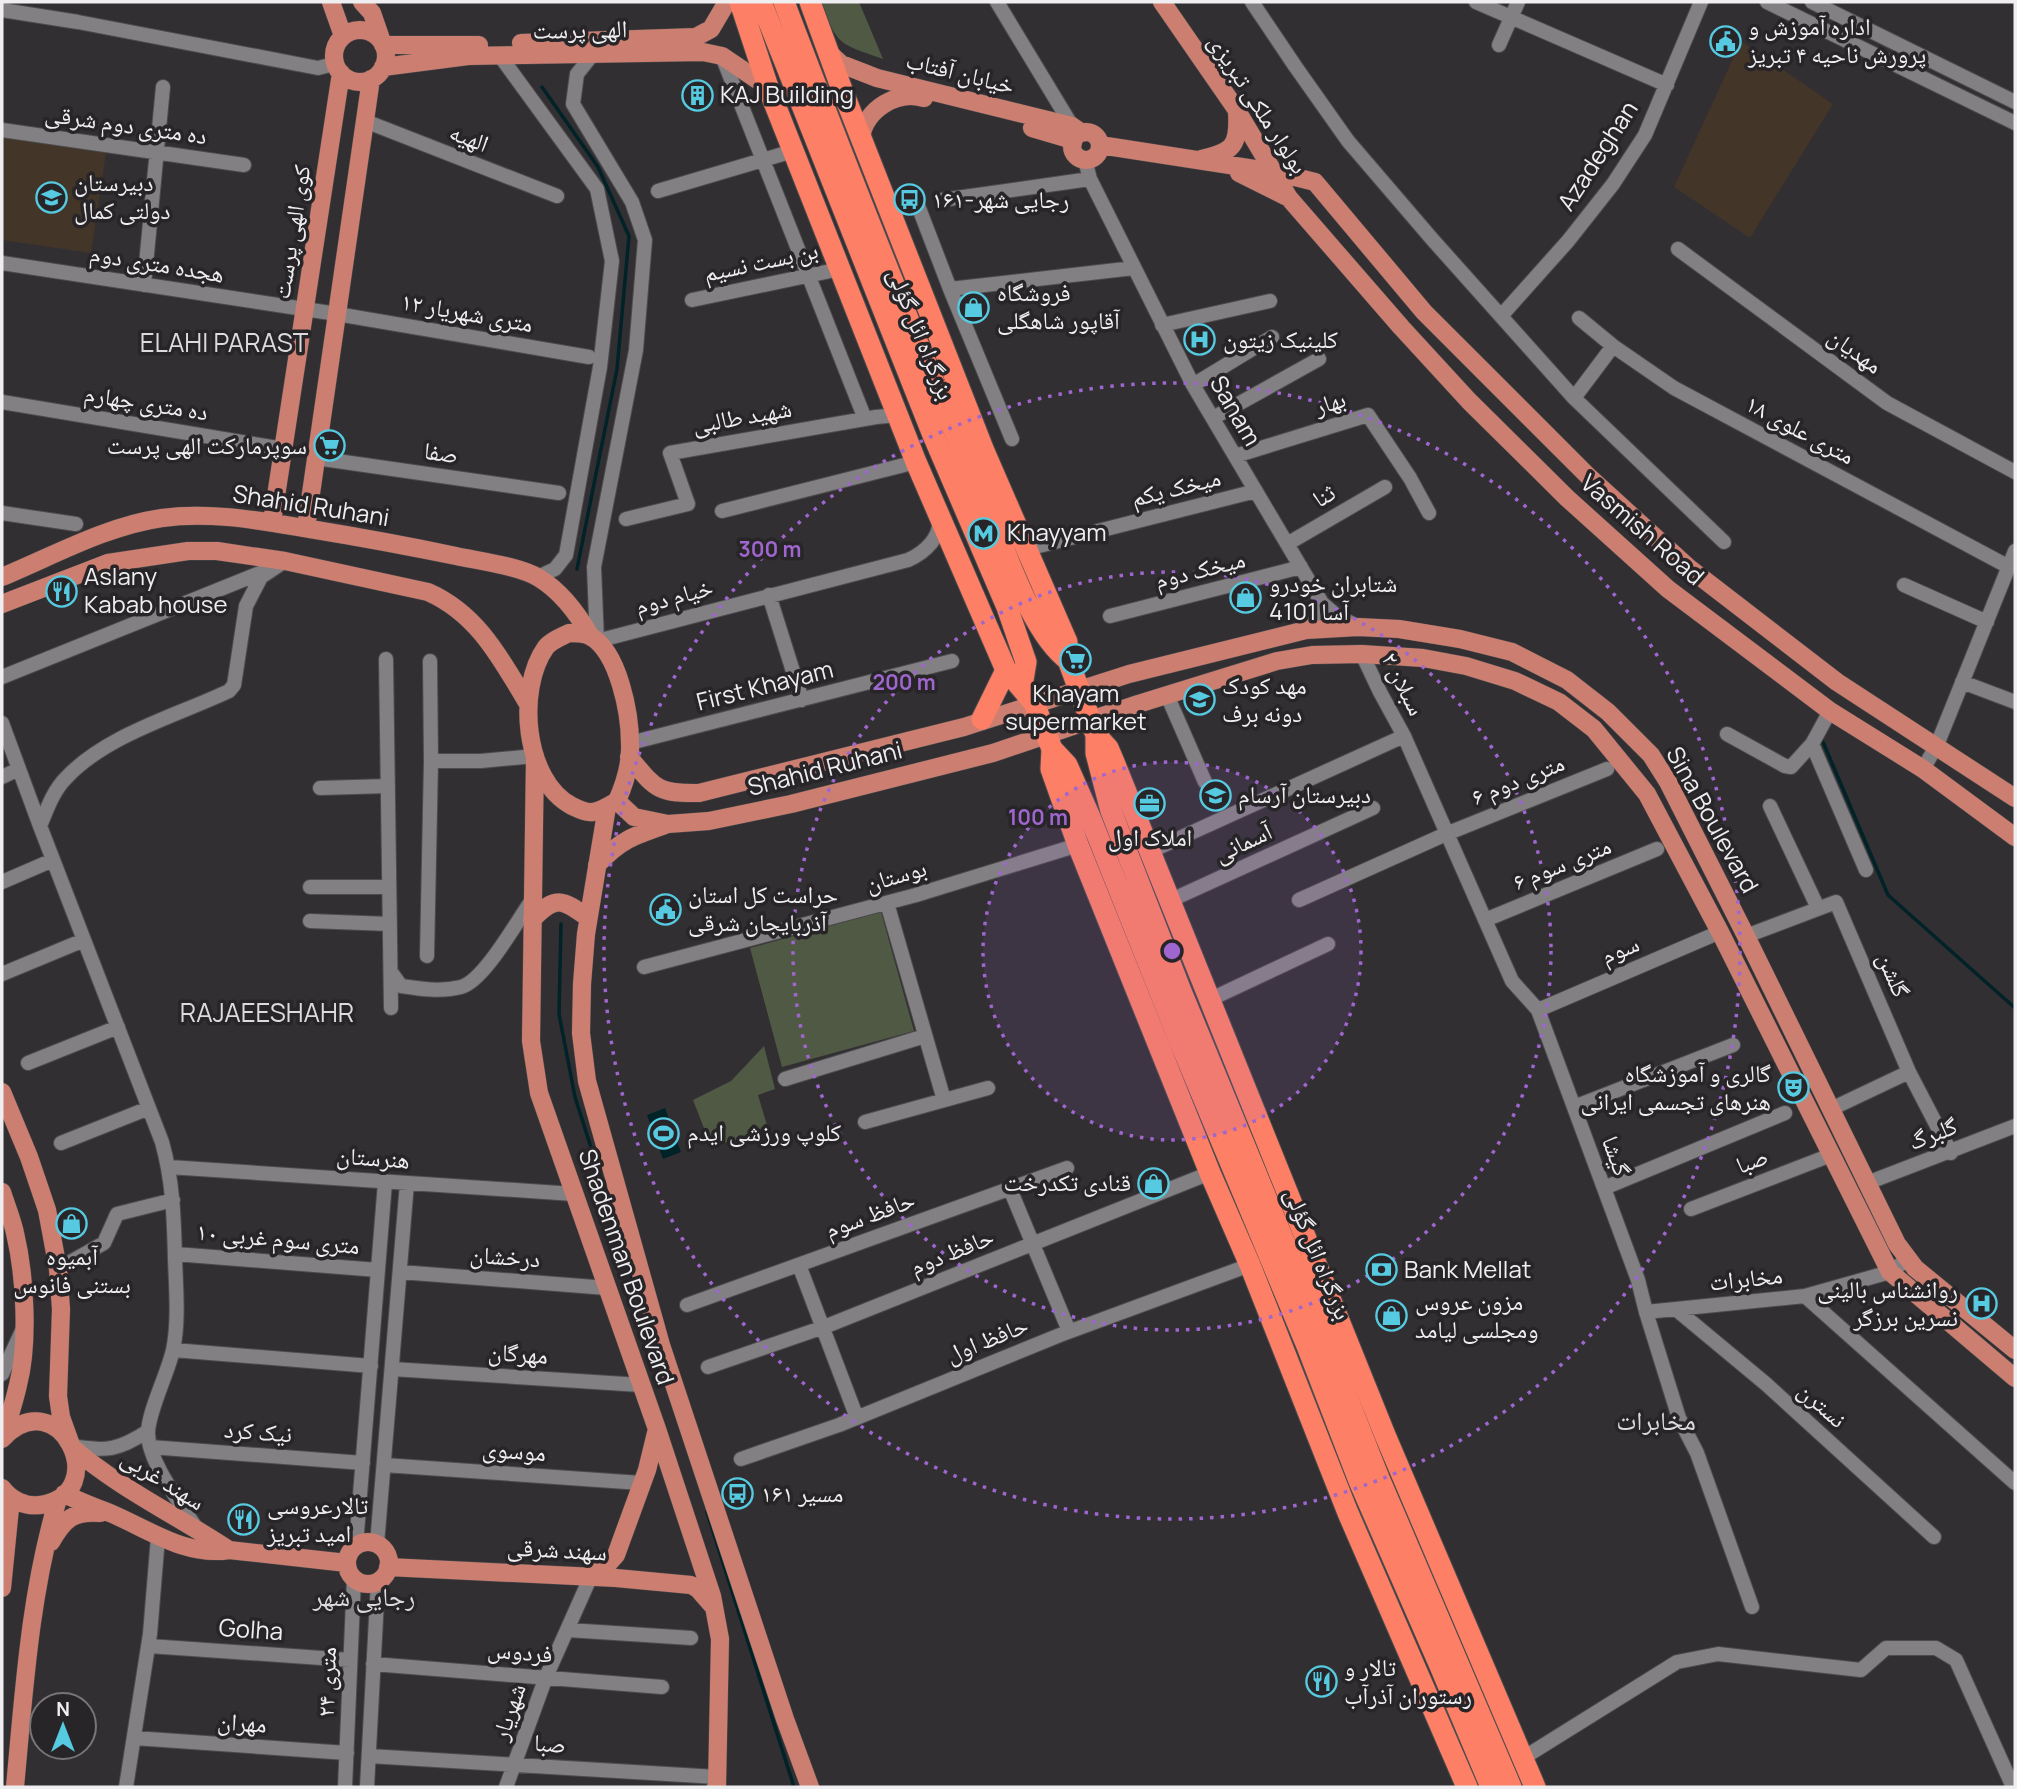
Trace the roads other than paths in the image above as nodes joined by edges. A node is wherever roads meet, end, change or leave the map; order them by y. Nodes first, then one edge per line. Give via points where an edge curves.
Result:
1 (331, 2) edge
2 (362, 2) edge
3 (727, 2) edge
4 (740, 2) edge
5 (761, 2) edge
6 (785, 2) edge
7 (810, 2) edge
8 (997, 2) edge
9 (1162, 2) edge
10 (1252, 2) edge
11 (1476, 2) edge
12 (1518, 2) edge
13 (1701, 2) edge
14 (1767, 2) edge
15 (1812, 2) edge
16 (2, 10) edge
17 (1511, 17) junction
18 (343, 36) junction
19 (382, 43) junction
20 (1499, 45) dead end
21 (829, 53) junction
22 (593, 54) junction
23 (500, 55) junction
24 (722, 56) junction
25 (338, 69) junction
26 (377, 73) junction
27 (877, 78) junction
28 (1667, 85) junction
29 (163, 87) dead end
30 (768, 87) junction
31 (2015, 102) edge
32 (884, 106) junction
33 (1236, 108) junction
34 (365, 121) junction
35 (2015, 123) edge
36 (2, 130) edge
37 (1076, 134) junction
38 (861, 137) junction
39 (1100, 145) junction
40 (793, 151) junction
41 (156, 152) junction
42 (762, 159) junction
43 (1085, 160) junction
44 (1193, 160) junction
45 (1218, 164) junction
46 (244, 165) dead end
47 (1275, 172) junction
48 (1090, 178) junction
49 (658, 191) dead end
50 (557, 196) dead end
51 (1289, 198) junction
52 (942, 200) dead end
53 (890, 211) junction
54 (1678, 249) dead end
55 (2, 263) edge
56 (1133, 268) junction
57 (840, 269) junction
58 (808, 274) junction
59 (144, 285) junction
60 (950, 289) junction
61 (692, 300) dead end
62 (1270, 301) dead end
63 (305, 309) junction
64 (337, 314) junction
65 (1501, 316) junction
66 (1579, 318) dead end
67 (1162, 325) junction
68 (1272, 337) dead end
69 (1613, 346) junction
70 (589, 357) dead end
71 (1319, 359) dead end
72 (1193, 385) junction
73 (1574, 398) junction
74 (2, 402) edge
75 (898, 415) junction
76 (1213, 418) junction
77 (865, 419) junction
78 (1012, 439) dead end
79 (284, 449) junction
80 (1235, 456) junction
81 (316, 458) junction
82 (916, 463) junction
83 (2015, 472) edge
84 (1385, 487) dead end
85 (1256, 491) junction
86 (559, 493) dead end
87 (722, 511) dead end
88 (2, 513) edge
89 (1429, 513) dead end
90 (938, 515) junction
91 (626, 519) dead end
92 (272, 522) junction
93 (76, 524) dead end
94 (306, 528) junction
95 (1724, 542) dead end
96 (1287, 544) junction
97 (1027, 549) junction
98 (2015, 551) edge
99 (277, 565) junction
100 (1301, 567) junction
101 (2009, 567) junction
102 (2, 577) edge
103 (538, 578) junction
104 (1904, 585) dead end
105 (2000, 590) junction
106 (769, 595) junction
107 (2015, 595) edge
108 (1322, 603) junction
109 (2, 604) edge
110 (1110, 616) dead end
111 (1987, 622) junction
112 (1358, 628) junction
113 (1301, 632) junction
114 (594, 639) junction
115 (1362, 654) junction
116 (386, 659) dead end
117 (1068, 660) junction
118 (430, 661) dead end
119 (952, 661) dead end
120 (1006, 670) junction
121 (2, 677) edge
122 (1962, 682) junction
123 (1079, 688) junction
124 (1028, 695) junction
125 (1167, 695) junction
126 (802, 700) junction
127 (2015, 702) edge
128 (528, 704) junction
129 (1830, 711) junction
130 (982, 719) junction
131 (2, 723) edge
132 (1093, 727) junction
133 (1727, 734) dead end
134 (1404, 736) junction
135 (1049, 742) junction
136 (1812, 744) junction
137 (1937, 745) junction
138 (630, 750) junction
139 (536, 756) junction
140 (431, 761) junction
141 (19, 769) junction
142 (1607, 769) dead end
143 (1923, 769) junction
144 (2, 777) edge
145 (1205, 782) dead end
146 (1668, 782) junction
147 (388, 786) junction
148 (320, 788) dead end
149 (1647, 794) junction
150 (2015, 798) edge
151 (612, 804) junction
152 (1770, 806) dead end
153 (1373, 808) dead end
154 (1111, 811) junction
155 (1090, 817) junction
156 (668, 824) junction
157 (40, 826) junction
158 (1446, 834) junction
159 (2015, 837) edge
160 (1078, 845) junction
161 (1657, 849) dead end
162 (1149, 852) junction
163 (53, 860) junction
164 (597, 865) junction
165 (1866, 870) dead end
166 (2, 882) edge
167 (310, 887) dead end
168 (389, 887) junction
169 (532, 900) junction
170 (1299, 900) dead end
171 (1170, 901) junction
172 (887, 903) junction
173 (1818, 908) junction
174 (588, 918) junction
175 (533, 920) junction
176 (1485, 920) junction
177 (310, 921) dead end
178 (390, 924) junction
179 (1720, 932) junction
180 (1746, 936) junction
181 (84, 940) junction
182 (1328, 944) dead end
183 (427, 956) dead end
184 (643, 967) dead end
185 (391, 971) junction
186 (2, 974) edge
187 (1210, 999) junction
188 (391, 1008) dead end
189 (1538, 1010) junction
190 (118, 1027) junction
191 (925, 1036) junction
192 (1733, 1045) dead end
193 (28, 1063) dead end
194 (1909, 1072) junction
195 (785, 1079) dead end
196 (988, 1088) dead end
197 (2, 1092) edge
198 (944, 1100) junction
199 (1574, 1107) junction
200 (149, 1108) junction
201 (1831, 1109) junction
202 (1785, 1113) dead end
203 (865, 1122) dead end
204 (2015, 1126) edge
205 (61, 1143) dead end
206 (1951, 1153) junction
207 (1830, 1156) junction
208 (169, 1167) junction
209 (1067, 1168) dead end
210 (1210, 1173) junction
211 (385, 1182) junction
212 (407, 1183) junction
213 (1867, 1183) junction
214 (1604, 1188) junction
215 (1010, 1189) junction
216 (2, 1192) edge
217 (574, 1194) junction
218 (173, 1200) junction
219 (1690, 1209) dead end
220 (1034, 1244) junction
221 (175, 1254) junction
222 (1908, 1259) junction
223 (799, 1265) junction
224 (1250, 1265) junction
225 (58, 1269) junction
226 (378, 1270) junction
227 (400, 1272) junction
228 (1889, 1272) junction
229 (607, 1288) junction
230 (1805, 1296) junction
231 (687, 1305) dead end
232 (1677, 1310) junction
233 (1646, 1312) junction
234 (824, 1327) junction
235 (23, 1328) junction
236 (1069, 1331) junction
237 (173, 1350) junction
238 (2015, 1350) edge
239 (371, 1366) junction
240 (708, 1367) dead end
241 (391, 1369) junction
242 (2, 1374) edge
243 (2015, 1378) edge
244 (641, 1385) junction
245 (857, 1418) junction
246 (657, 1429) junction
247 (148, 1431) junction
248 (2, 1438) edge
249 (72, 1445) junction
250 (150, 1447) junction
251 (741, 1460) dead end
252 (363, 1463) junction
253 (384, 1465) junction
254 (641, 1483) junction
255 (2015, 1483) edge
256 (5, 1494) edge
257 (61, 1496) junction
258 (110, 1513) junction
259 (197, 1530) junction
260 (1934, 1536) dead end
261 (158, 1537) junction
262 (377, 1544) junction
263 (356, 1545) junction
264 (229, 1550) junction
265 (44, 1554) junction
266 (350, 1571) junction
267 (383, 1574) junction
268 (591, 1577) junction
269 (2, 1588) edge
270 (714, 1607) junction
271 (1752, 1607) dead end
272 (568, 1630) junction
273 (691, 1638) dead end
274 (149, 1646) junction
275 (351, 1660) junction
276 (373, 1664) junction
277 (546, 1677) junction
278 (662, 1687) dead end
279 (134, 1738) junction
280 (19, 1746) junction
281 (347, 1753) junction
282 (369, 1756) junction
283 (1523, 1758) junction
284 (515, 1765) junction
285 (716, 1784) edge
286 (15, 1787) edge
287 (30, 1787) edge
288 (126, 1787) edge
289 (345, 1787) edge
290 (367, 1787) edge
291 (506, 1787) edge
292 (810, 1787) edge
293 (1467, 1787) edge
294 (1490, 1787) edge
295 (1511, 1787) edge
296 (1535, 1787) edge
297 (2013, 1787) edge

1 - 18 main road
2 - 19 main road via 372,13
3 - 19 main road, الهی پرست via 711,30 696,37 471,45
4 - 30 highway
5 - 124 highway, بزرگراه ائل گؤلی via 933,435 1007,607 1026,662
6 - 117 highway, بزرگراه ائل گؤلی via 958,443 1030,607 1054,650
7 - 21 highway
8 - 37 street
9 - 33 main road, بولوار ملکی تبریزی
10 - 65 street via 1348,141
11 - 17 street
12 - 17 street
13 - 28 street, Azadeghan
14 - 35 street
15 - 31 street
16 - 25 street
17 - 20 street
17 - 28 street
18 - 19 main road via 368,31
18 - 25 main road via 335,49
19 - 26 main road via 385,60
21 - 27 main road, خیابان آفتاب via 841,64
21 - 38 highway
22 - 23 main road, الهی پرست
22 - 24 main road, الهی پرست via 703,52
22 - 114 street via 577,74 573,104 632,202 645,240 636,350 594,566
23 - 26 main road, الهی پرست via 467,56
23 - 103 street via 597,189 612,261 600,367 566,555 555,569
24 - 30 main road, الهی پرست
24 - 42 street
25 - 26 main road via 354,81
25 - 63 main road, کوی الهی پرست
26 - 34 main road
27 - 32 main road via 874,93
27 - 37 main road, خیابان آفتاب
28 - 65 street, Azadeghan via 1645,135 1613,184
29 - 41 street
30 - 40 highway
32 - 37 main road via 902,96 915,96 1066,138
32 - 38 main road via 863,125
33 - 44 main road via 1238,132 1233,147
33 - 47 main road, بولوار ملکی تبریزی
34 - 50 street, الهیه
34 - 64 main road
36 - 41 street, ده متری دوم شرقی
37 - 39 main road via 1094,135
37 - 43 main road via 1074,152
38 - 53 highway
39 - 43 main road via 1096,156
39 - 44 main road
40 - 42 street
40 - 57 highway
41 - 46 street, ده متری دوم شرقی
41 - 59 street
42 - 49 street
42 - 58 street
43 - 48 street, Sanam
44 - 45 main road
45 - 47 main road
45 - 51 main road
47 - 51 main road, بولوار ملکی تبریزی
47 - 137 main road, Vasmish Road via 1315,182 1424,312 1599,486 1689,568 1838,682
48 - 52 street
48 - 56 street, Sanam
51 - 129 main road, Vasmish Road via 1469,401 1567,498 1668,589
53 - 60 street via 917,203
53 - 97 highway
54 - 83 street, مهدیان via 1887,402
55 - 59 street, هجده متری دوم
56 - 60 street
56 - 67 street, Sanam
57 - 58 street, بن بست نسیم
57 - 75 highway
58 - 61 street, بن بست نسیم
58 - 77 street
59 - 63 street, هجده متری دوم
60 - 78 street
62 - 67 street
63 - 64 street, هجده متری دوم
63 - 79 main road, کوی الهی پرست
64 - 70 street, ۱۲ متری شهریار
64 - 81 main road
65 - 73 street
66 - 69 street, ۱۸ متری علوی
67 - 72 street, Sanam
68 - 72 street
69 - 73 street
69 - 101 street, ۱۸ متری علوی via 1674,388
71 - 76 street
72 - 76 street, Sanam
73 - 95 street
74 - 79 street, ده متری چهارم
75 - 77 street, شهید طالبی
75 - 82 highway
76 - 80 street, Sanam
77 - 91 street, شهید طالبی via 670,453 688,504
79 - 92 main road, کوی الهی پرست
80 - 85 street, Sanam
80 - 89 street, بهار via 1368,415
81 - 86 street, صفا
81 - 94 main road
82 - 87 street
82 - 90 highway
84 - 96 street, ثنا
85 - 96 street, Sanam
85 - 97 street, میخک یکم
88 - 93 street
90 - 106 street, خیام دوم via 935,537 919,556
90 - 120 highway
92 - 94 main road, Shahid Ruhani
92 - 102 main road, Shahid Ruhani via 222,516 160,519 104,534
94 - 103 main road, Shahid Ruhani via 463,558
96 - 100 street, Sanam
97 - 117 highway via 1067,642
98 - 101 street
99 - 109 main road via 217,551 153,554 108,563
99 - 121 street
99 - 128 main road via 428,592 444,599 480,629
99 - 157 street via 261,577 246,606 234,685 229,691 95,754 65,778
100 - 108 street, Sanam
100 - 110 street, میخک دوم
101 - 105 street
103 - 114 main road, Shahid Ruhani via 572,607
104 - 111 street
105 - 107 street
105 - 111 street
106 - 114 street, خیام دوم
106 - 126 street
108 - 112 street
108 - 113 street
111 - 122 street
112 - 113 main road, Sina Boulevard
112 - 146 main road, Sina Boulevard via 1460,639 1511,652 1556,674 1608,712 1651,755
113 - 123 main road, Sina Boulevard
114 - 128 main road via 569,633 547,646
114 - 138 main road via 616,671
115 - 125 main road, Sina Boulevard via 1276,661
115 - 134 street, سبلان ۲
115 - 149 main road, Sina Boulevard via 1423,657 1466,666 1559,702 1594,729
116 - 147 street
117 - 123 highway
118 - 140 street
119 - 126 street, First Khayam
120 - 124 highway
120 - 130 highway
122 - 127 street
122 - 137 street
123 - 124 main road, Sina Boulevard
123 - 132 highway
124 - 130 main road, Shahid Ruhani
124 - 135 highway
125 - 132 main road, Sina Boulevard
125 - 145 street
126 - 138 street, First Khayam
128 - 139 main road
129 - 136 street
129 - 143 main road, Vasmish Road
130 - 138 main road, Shahid Ruhani via 699,793 654,786
131 - 141 street
132 - 135 main road, Shahid Ruhani
132 - 154 highway, بزرگراه ائل گؤلی
132 - 162 highway via 1111,755
133 - 136 street via 1791,767
134 - 158 street, گیشا
134 - 162 street
135 - 155 highway, بزرگراه ائل گؤلی via 1067,765
135 - 156 main road, Shahid Ruhani via 792,804 709,821
135 - 160 highway via 1051,769
136 - 165 street
137 - 143 street
137 - 150 main road, Vasmish Road
138 - 151 main road via 627,775
139 - 140 street
139 - 151 main road via 548,786 564,801 593,812
139 - 169 main road, Shadenman Boulevard
140 - 183 street
141 - 144 street
141 - 157 street
142 - 158 street, ۶ متری دوم
143 - 159 main road, Vasmish Road
146 - 149 main road
146 - 180 main road, Sina Boulevard
147 - 148 street
147 - 168 street
149 - 179 main road, Sina Boulevard
151 - 156 main road, Shahid Ruhani via 634,817
151 - 164 main road, Shadenman Boulevard
152 - 173 street
153 - 171 street, آسمانی
154 - 155 highway via 1099,808
154 - 295 highway, بزرگراه ائل گؤلی via 1378,1478
155 - 294 highway, بزرگراه ائل گؤلی via 1359,1481
156 - 164 main road via 627,838
157 - 163 street
158 - 170 street, ۶ متری دوم
158 - 176 street, گیشا
160 - 172 street, بوستان
160 - 210 highway
161 - 176 street, ۶ متری سوم
162 - 171 highway
163 - 166 street
163 - 181 street
164 - 174 main road, Shadenman Boulevard
167 - 168 street
168 - 178 street
169 - 175 main road, Shadenman Boulevard
169 - 185 street via 489,965 464,986 432,990 401,986
171 - 187 highway
172 - 184 street, بوستان
172 - 191 street
173 - 180 street
173 - 194 street, گلشن via 1833,902 1840,907
174 - 175 main road via 566,902 555,902
174 - 292 main road, Shadenman Boulevard via 581,1033 587,1082 662,1346
175 - 217 main road, Shadenman Boulevard via 531,1041 539,1093
176 - 189 street, گیشا via 1512,981
177 - 178 street
178 - 185 street
179 - 189 street, سوم
179 - 207 main road, Sina Boulevard
180 - 201 main road, Sina Boulevard
181 - 186 street
181 - 190 street
182 - 187 street
185 - 188 street
187 - 283 highway via 1385,1436
189 - 199 street, گیشا
190 - 193 street
190 - 200 street
191 - 195 street
191 - 198 street
192 - 199 street
194 - 201 street
194 - 206 street, گلشن
196 - 198 street
197 - 225 main road via 47,1210
198 - 203 street
199 - 214 street, گیشا
200 - 205 street
200 - 208 street
201 - 213 main road, Sina Boulevard
202 - 214 street
204 - 206 street, گلبرگ
206 - 213 street, گلبرگ
207 - 219 street, صبا
207 - 228 main road, Sina Boulevard
208 - 211 street, هنرستان
208 - 218 street
209 - 215 street, حافظ سوم
210 - 220 street, حافظ دوم
210 - 224 highway
211 - 212 street, هنرستان
211 - 226 street
212 - 217 street, هنرستان
212 - 227 street
213 - 222 main road, Sina Boulevard
214 - 233 street, گیشا
215 - 220 street
215 - 223 street, حافظ سوم
216 - 235 main road via 15,1233 23,1284
217 - 229 main road, Shadenman Boulevard
218 - 221 street
218 - 225 street via 117,1214 104,1243
220 - 234 street, حافظ دوم
220 - 236 street
221 - 226 street, ۱۰ متری سوم غربی
221 - 237 street
222 - 228 street, مخابرات
222 - 238 main road, Sina Boulevard
223 - 231 street, حافظ سوم
223 - 234 street
224 - 236 street, حافظ اول
224 - 293 highway via 1348,1513
225 - 249 main road via 58,1396
226 - 239 street
227 - 229 street, درخشان
227 - 241 street
228 - 230 street, مخابرات
228 - 243 main road, Sina Boulevard
229 - 244 main road, Shadenman Boulevard
230 - 232 street, مخابرات
230 - 255 street
232 - 233 street, مخابرات
232 - 260 street, نسترن
233 - 271 street, گیشا via 1679,1418 1697,1453
234 - 240 street, حافظ دوم
234 - 245 street
235 - 242 street
235 - 248 main road via 19,1385
236 - 245 street, حافظ اول
237 - 239 street
237 - 247 street
239 - 252 street
241 - 244 street, مهرگان
241 - 253 street
244 - 246 main road, Shadenman Boulevard
245 - 251 street, حافظ اول
246 - 254 main road
246 - 270 main road, Shadenman Boulevard
247 - 249 street via 110,1450
247 - 250 street
248 - 249 main road, سهند غربی via 12,1429 37,1422 61,1432
249 - 257 main road via 76,1472
249 - 259 main road, سهند غربی via 88,1461
250 - 252 street, نیک کرد
250 - 259 street
252 - 263 street
253 - 254 street, موسوی
253 - 262 street
254 - 268 main road via 616,1555
256 - 257 main road via 34,1506
256 - 269 main road
257 - 258 main road, سهند غربی
257 - 265 main road
258 - 261 main road, سهند غربی
258 - 265 main road via 84,1512 70,1517
259 - 264 main road, سهند غربی
261 - 264 main road, سهند غربی via 214,1552
261 - 274 street
262 - 263 main road
262 - 267 main road via 387,1554
263 - 266 main road via 349,1553
264 - 266 main road, سهند غربی
265 - 280 main road
266 - 267 main road via 362,1583
266 - 275 street, ۲۴ متری
267 - 268 main road, سهند شرقی
267 - 276 street, ۲۴ متری
268 - 270 main road, سهند شرقی via 691,1585
268 - 272 street, شهریار
270 - 285 main road, Shadenman Boulevard via 720,1639
272 - 273 street
272 - 277 street, شهریار
274 - 275 street, Golha
274 - 279 street
275 - 281 street, ۲۴ متری
276 - 277 street, فردوس
276 - 282 street, ۲۴ متری
277 - 278 street, فردوس
277 - 284 street, شهریار
279 - 281 street, مهران
279 - 288 street
280 - 286 main road
280 - 287 main road
281 - 289 street, ۲۴ متری
282 - 284 street, صبا
282 - 290 street, ۲۴ متری
283 - 296 highway
283 - 297 street via 1677,1662 1718,1654 1861,1670 1886,1648 1936,1648 1956,1660
284 - 285 street, صبا
284 - 291 street, شهریار

